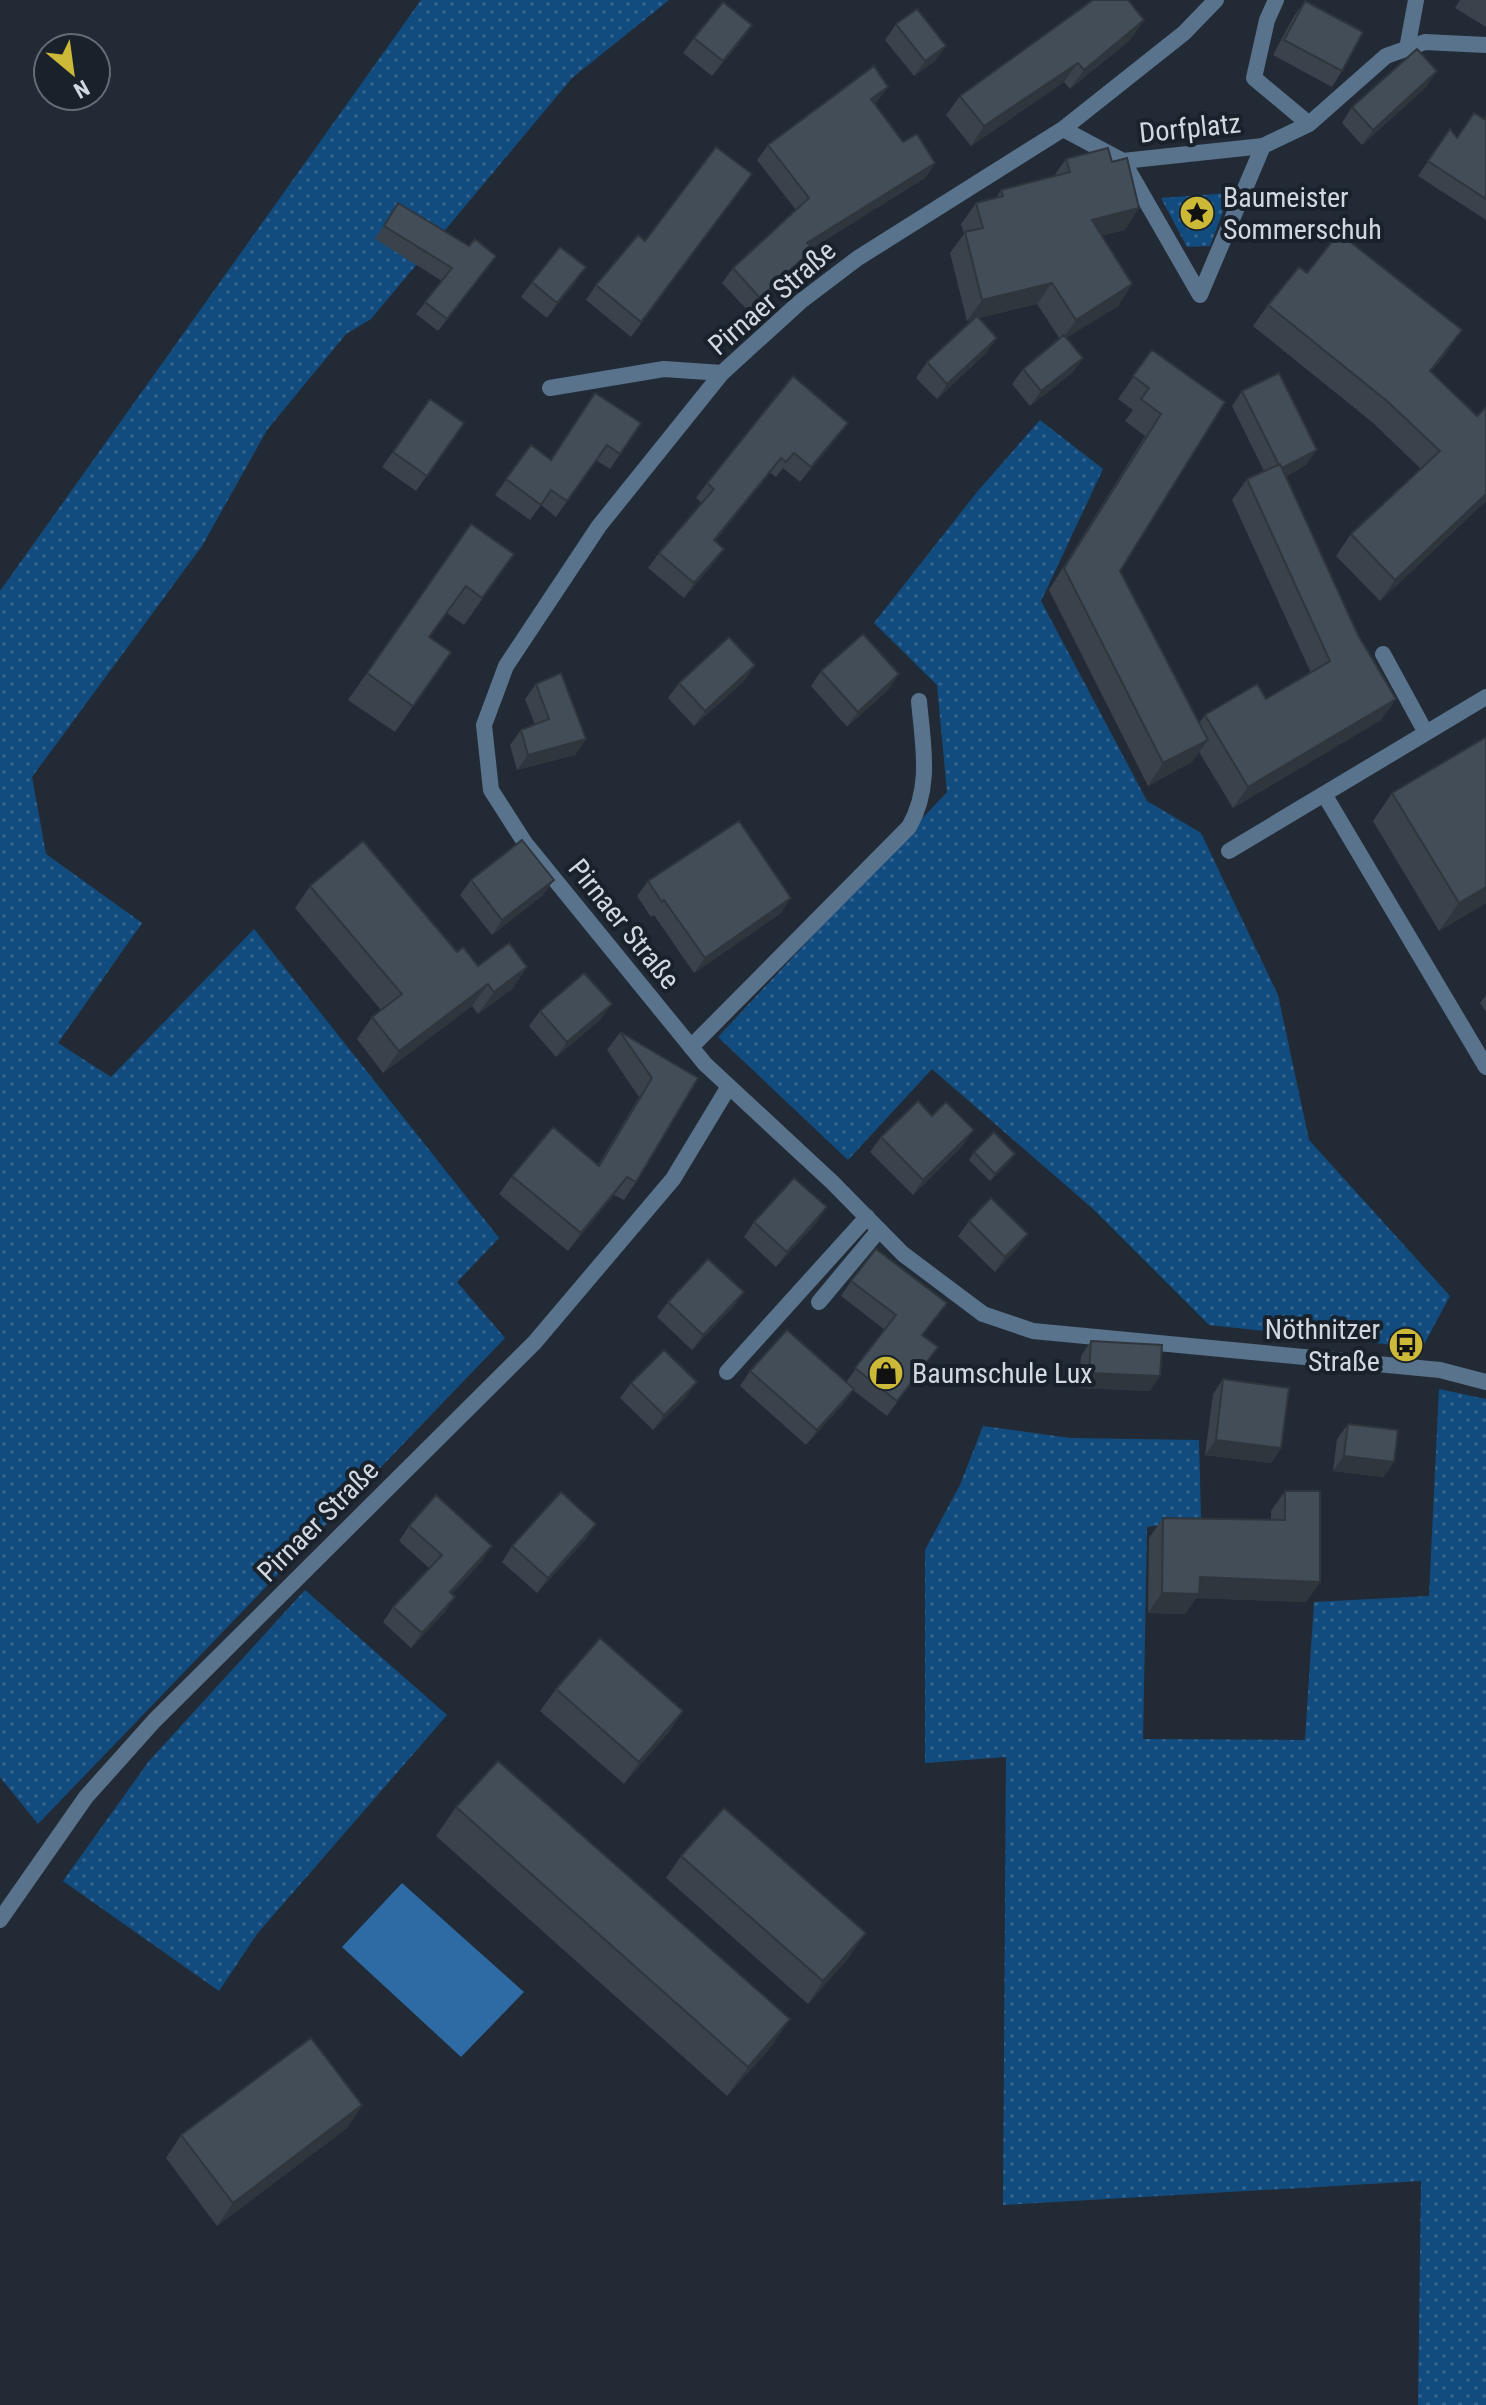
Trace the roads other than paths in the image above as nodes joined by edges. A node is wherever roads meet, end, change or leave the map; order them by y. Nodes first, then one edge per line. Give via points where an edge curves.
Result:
1 (1216, 0) edge
2 (1276, 0) edge
3 (1416, 0) edge
4 (1486, 45) edge
5 (1407, 49) junction
6 (1309, 124) junction
7 (1063, 129) junction
8 (1263, 146) junction
9 (1123, 161) junction
10 (722, 373) junction
11 (550, 388) dead end
12 (1383, 654) dead end
13 (1486, 697) edge
14 (919, 701) dead end
15 (1426, 733) junction
16 (1324, 794) junction
17 (1229, 851) dead end
18 (691, 1047) junction
19 (1486, 1067) edge
20 (728, 1088) junction
21 (873, 1223) junction
22 (819, 1302) dead end
23 (727, 1372) dead end
24 (1486, 1382) edge
25 (0, 1920) edge

1 - 7 street, Pirnaer Straße via 1184,33
2 - 6 street, Dorfplatz via 1254,78
3 - 5 street
4 - 5 street via 1425,42
5 - 6 street via 1386,56
6 - 8 street, Dorfplatz
7 - 9 street, Dorfplatz
7 - 10 street, Pirnaer Straße via 858,258
8 - 9 street, Dorfplatz
8 - 9 street, Dorfplatz via 1200,295
10 - 11 street via 664,369
10 - 18 street, Pirnaer Straße via 599,526 506,666 484,725 491,790 525,843
12 - 15 street
13 - 15 street
14 - 18 street via 924,782 922,805 909,827
15 - 16 street
16 - 17 street
16 - 19 street
18 - 20 street, Pirnaer Straße
20 - 21 street
20 - 25 street, Pirnaer Straße via 673,1179 535,1342 154,1721 86,1797
21 - 22 street
21 - 23 street
21 - 24 street via 903,1254 983,1314 1033,1331 1440,1370

